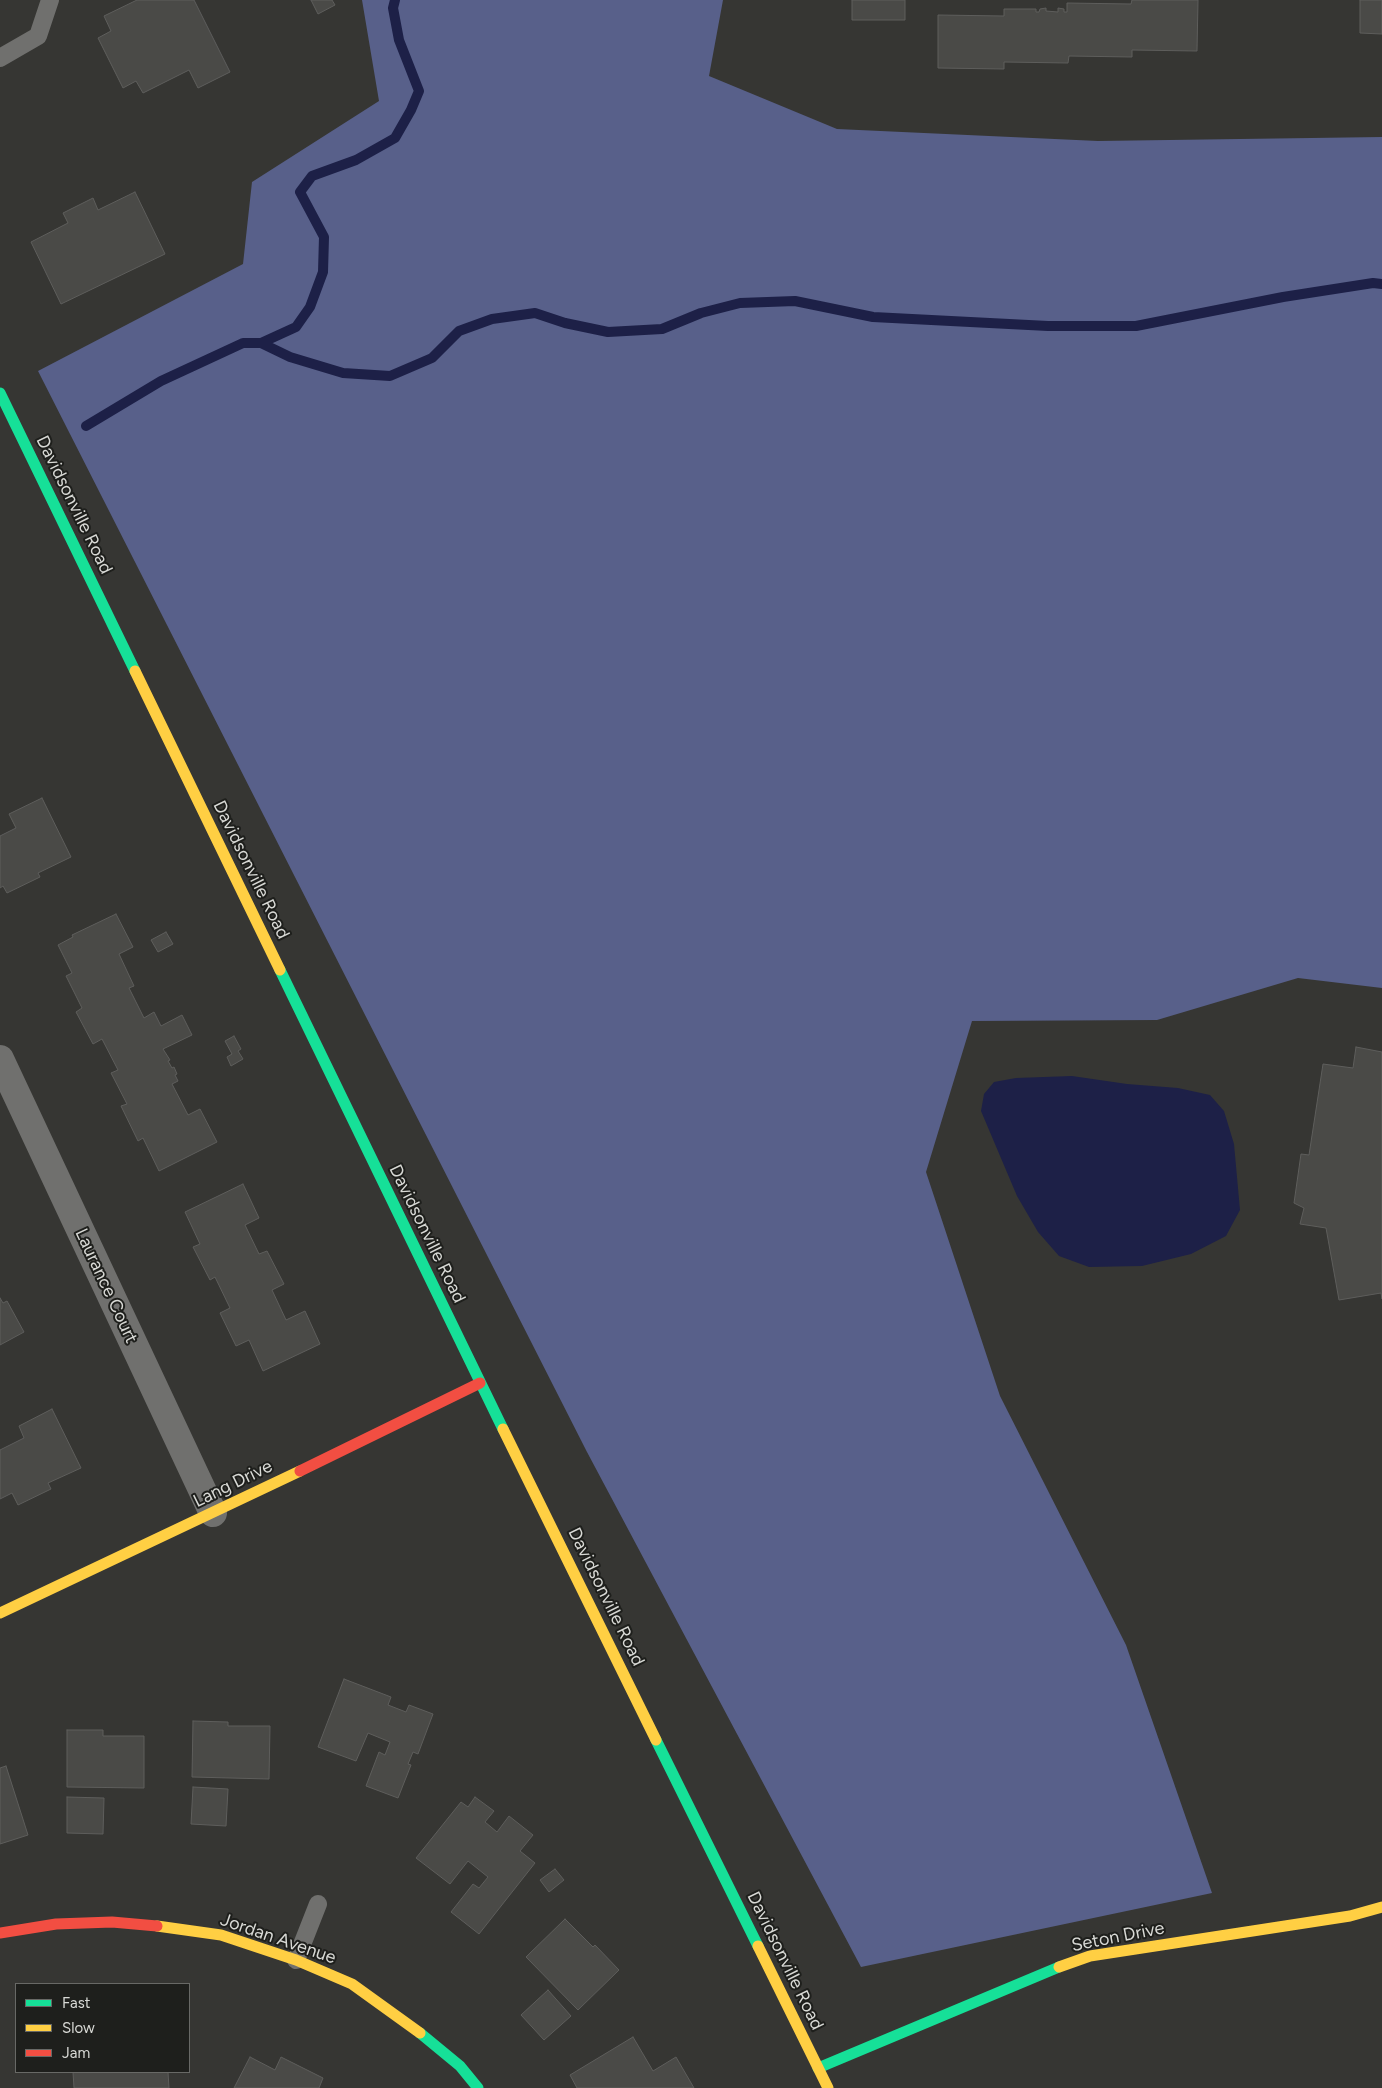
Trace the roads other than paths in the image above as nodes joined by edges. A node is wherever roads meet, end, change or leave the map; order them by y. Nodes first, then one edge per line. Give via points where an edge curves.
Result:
1 (50, 0) edge
2 (0, 58) edge
3 (0, 393) edge
4 (0, 1059) edge
5 (480, 1383) junction
6 (213, 1513) junction
7 (0, 1613) edge
8 (318, 1904) dead end
9 (1382, 1907) edge
10 (0, 1934) edge
11 (296, 1960) junction
12 (818, 2068) junction
13 (478, 2088) edge
14 (828, 2088) edge

1 - 2 lane via 38,36
3 - 5 main road, Davidsonville Road
4 - 6 street, Laurance Court
5 - 6 main road, Lang Drive
5 - 12 main road, Davidsonville Road
6 - 7 main road, Lang Drive
8 - 11 lane
9 - 12 main road, Seton Drive via 1350,1916 1090,1956 1030,1978
10 - 11 main road, Jordan Avenue via 56,1924 112,1922 161,1926 222,1935
11 - 13 main road, Jordan Avenue via 352,1984 405,2021 460,2066
12 - 14 main road, Davidsonville Road

